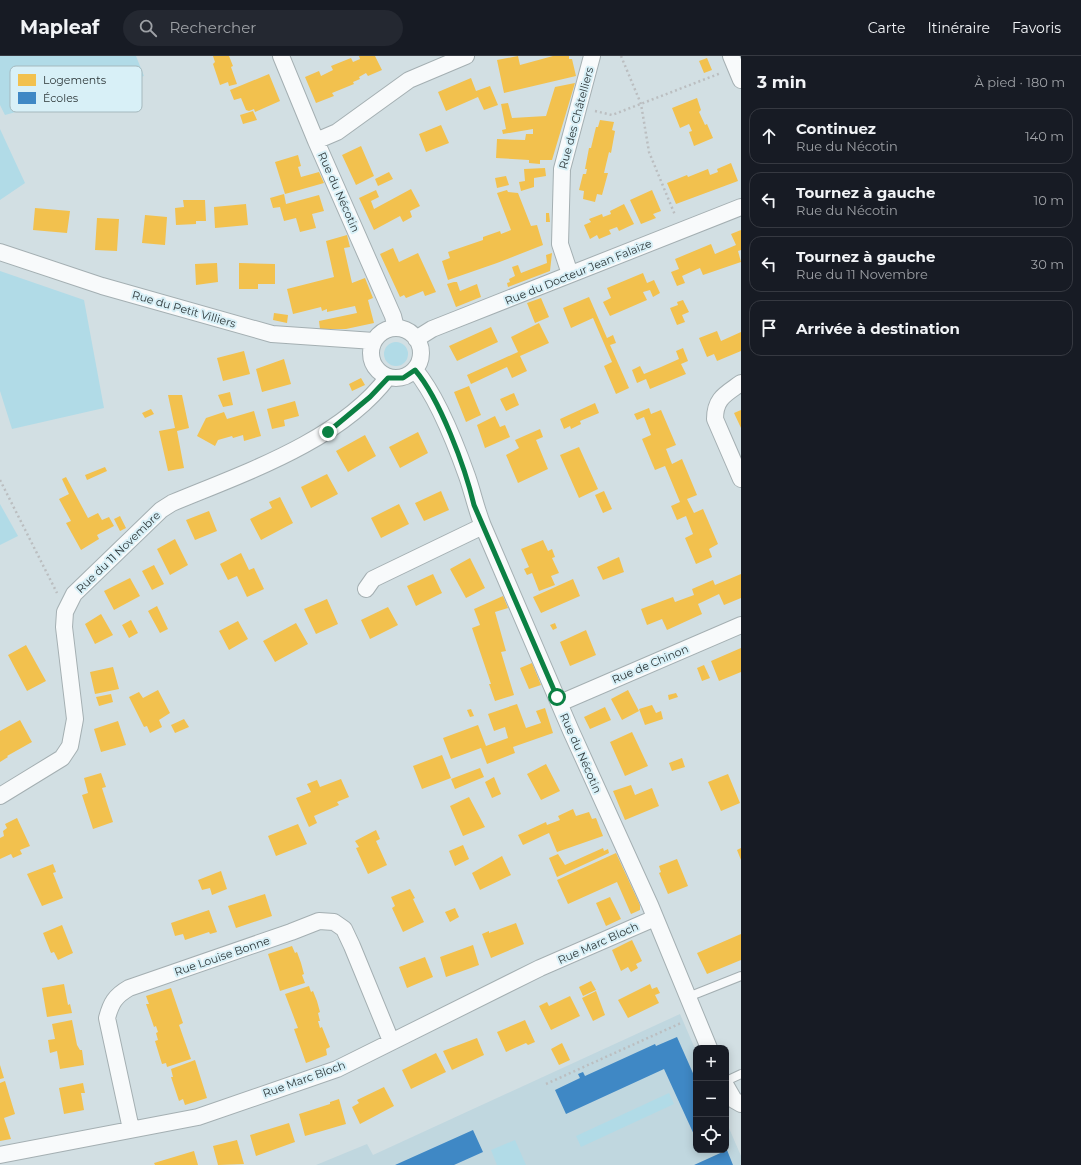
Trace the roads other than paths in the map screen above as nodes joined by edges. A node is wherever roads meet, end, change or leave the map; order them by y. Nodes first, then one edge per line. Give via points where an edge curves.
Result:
1 (281, 56) edge
2 (466, 56) edge
3 (592, 56) edge
4 (728, 63) edge
5 (741, 80) edge
6 (316, 141) junction
7 (741, 207) edge
8 (0, 252) edge
9 (570, 274) junction
10 (396, 328) junction
11 (416, 339) junction
12 (374, 341) junction
13 (415, 370) junction
14 (388, 378) junction
15 (741, 383) edge
16 (741, 480) edge
17 (483, 526) junction
18 (366, 589) dead end
19 (741, 625) edge
20 (560, 703) junction
21 (0, 796) edge
22 (655, 918) junction
23 (741, 976) edge
24 (688, 997) junction
25 (391, 1041) junction
26 (708, 1045) edge
27 (741, 1074) edge
28 (729, 1080) edge
29 (729, 1091) edge
30 (741, 1104) edge
31 (131, 1129) junction
32 (0, 1155) edge

1 - 6 street, Rue du Nécotin
2 - 6 street via 409,80 337,132
3 - 9 street, Rue des Châtelliers via 562,169 560,244
4 - 5 street
6 - 10 street, Rue du Nécotin
7 - 9 street, Rue du Docteur Jean Falaize
8 - 12 street, Rue du Petit Villiers via 102,286 272,334
9 - 11 street, Rue du Docteur Jean Falaize via 432,329
10 - 11 street via 411,333
10 - 12 street via 383,332
11 - 13 street via 420,345 421,358
12 - 14 street via 371,348 372,363
13 - 14 street via 403,378
13 - 17 street, Rue du Nécotin via 426,385 446,427 467,476 474,505
14 - 21 street, Rue du 11 Novembre via 370,397 328,432 282,457 161,510 74,594 65,612 64,627 75,719 70,746 62,758
15 - 16 street via 720,399 715,410 715,419
17 - 18 street via 374,579
17 - 20 street, Rue du Nécotin
19 - 20 street, Rue de Chinon
20 - 22 street, Rue du Nécotin via 570,731
22 - 24 street, Rue du Nécotin
22 - 25 street, Rue Marc Bloch via 546,965
23 - 24 lane
24 - 26 street, Rue du Nécotin
25 - 31 street, Rue Marc Bloch via 337,1069 198,1117
25 - 31 street, Rue Louise Bonne via 344,929 334,922 319,921 128,988 118,994 110,1004 107,1018
27 - 28 lane
29 - 30 street via 734,1100
31 - 32 street, Rue Marc Bloch

